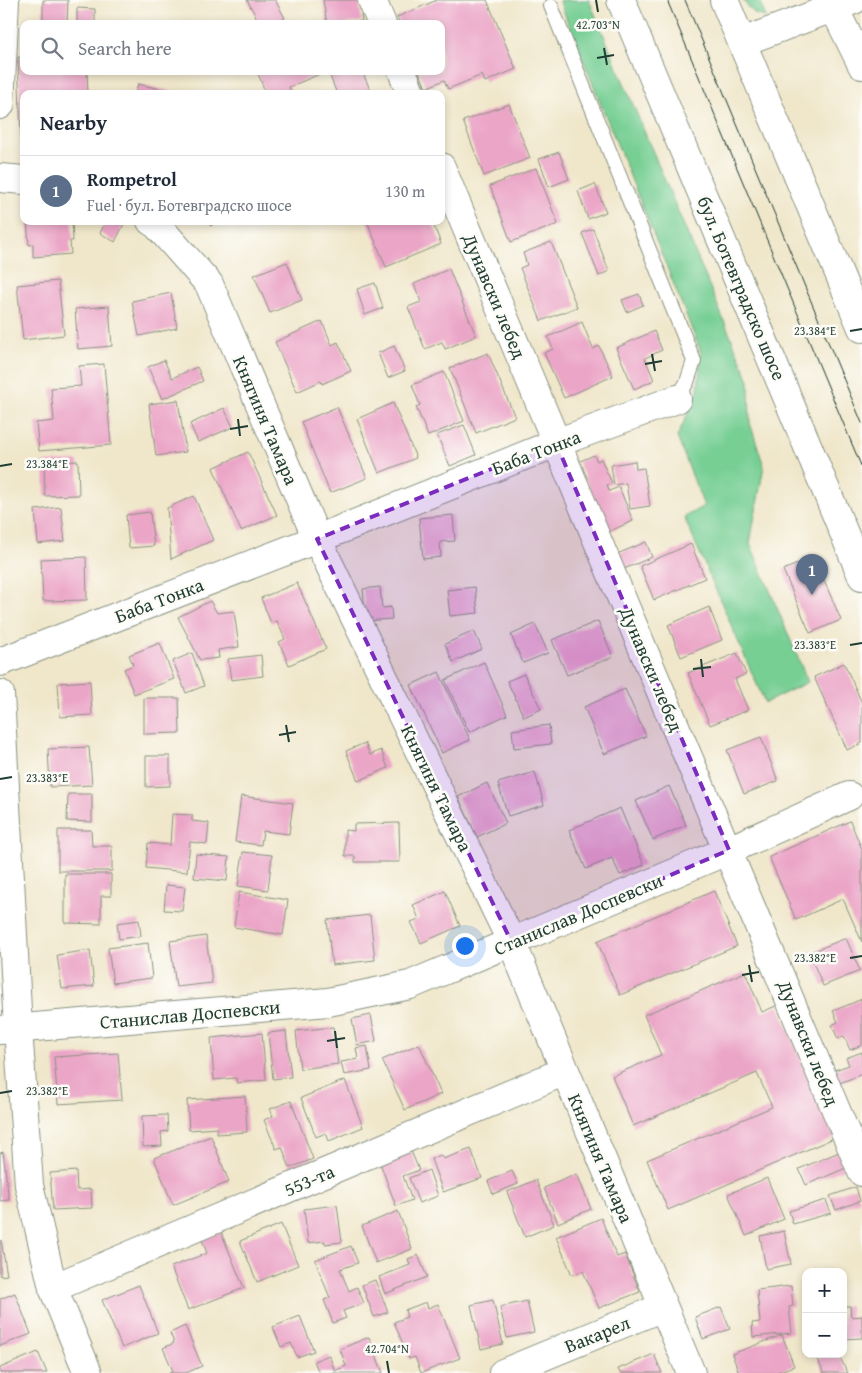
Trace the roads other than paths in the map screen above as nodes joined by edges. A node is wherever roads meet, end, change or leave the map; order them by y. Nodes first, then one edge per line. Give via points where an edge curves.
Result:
1 (5, 0) edge
2 (372, 0) edge
3 (621, 0) edge
4 (724, 0) edge
5 (844, 4) edge
6 (551, 6) dead end
7 (380, 20) edge
8 (742, 42) junction
9 (862, 65) edge
10 (404, 75) edge
11 (409, 90) edge
12 (0, 105) edge
13 (445, 177) edge
14 (0, 178) edge
15 (20, 180) edge
16 (157, 225) edge
17 (862, 328) edge
18 (676, 399) joint
19 (556, 443) junction
20 (317, 539) junction
21 (862, 576) edge
22 (0, 662) edge
23 (0, 694) edge
24 (856, 802) edge
25 (729, 850) junction
26 (512, 943) junction
27 (9, 1029) edge
28 (565, 1072) junction
29 (862, 1172) edge
30 (53, 1288) junction
31 (664, 1307) junction
32 (88, 1373) edge
33 (503, 1373) edge
34 (691, 1373) edge

1 - 12 street
2 - 7 street
3 - 21 street, бул. Ботевградско шосе
4 - 8 street
5 - 8 street
5 - 9 street
6 - 18 lane, Баба Тонка via 694,361 687,382
8 - 17 street
10 - 11 street
13 - 19 street, Дунавски лебед
14 - 15 street
16 - 20 street, Княгиня Тамара via 209,284
18 - 19 street, Баба Тонка
19 - 20 street, Баба Тонка
19 - 25 street, Дунавски лебед
20 - 22 street, Баба Тонка
20 - 26 street, Княгиня Тамара
23 - 27 street
24 - 25 street, Станислав Доспевски
25 - 26 street, Станислав Доспевски
25 - 29 street, Дунавски лебед
26 - 27 street, Станислав Доспевски via 410,985 328,1002
26 - 28 street, Княгиня Тамара
27 - 30 street via 29,1186
28 - 30 street, 553-та
28 - 31 street, Княгиня Тамара
30 - 32 street
31 - 33 street, Вакарел
31 - 34 street, Княгиня Тамара

